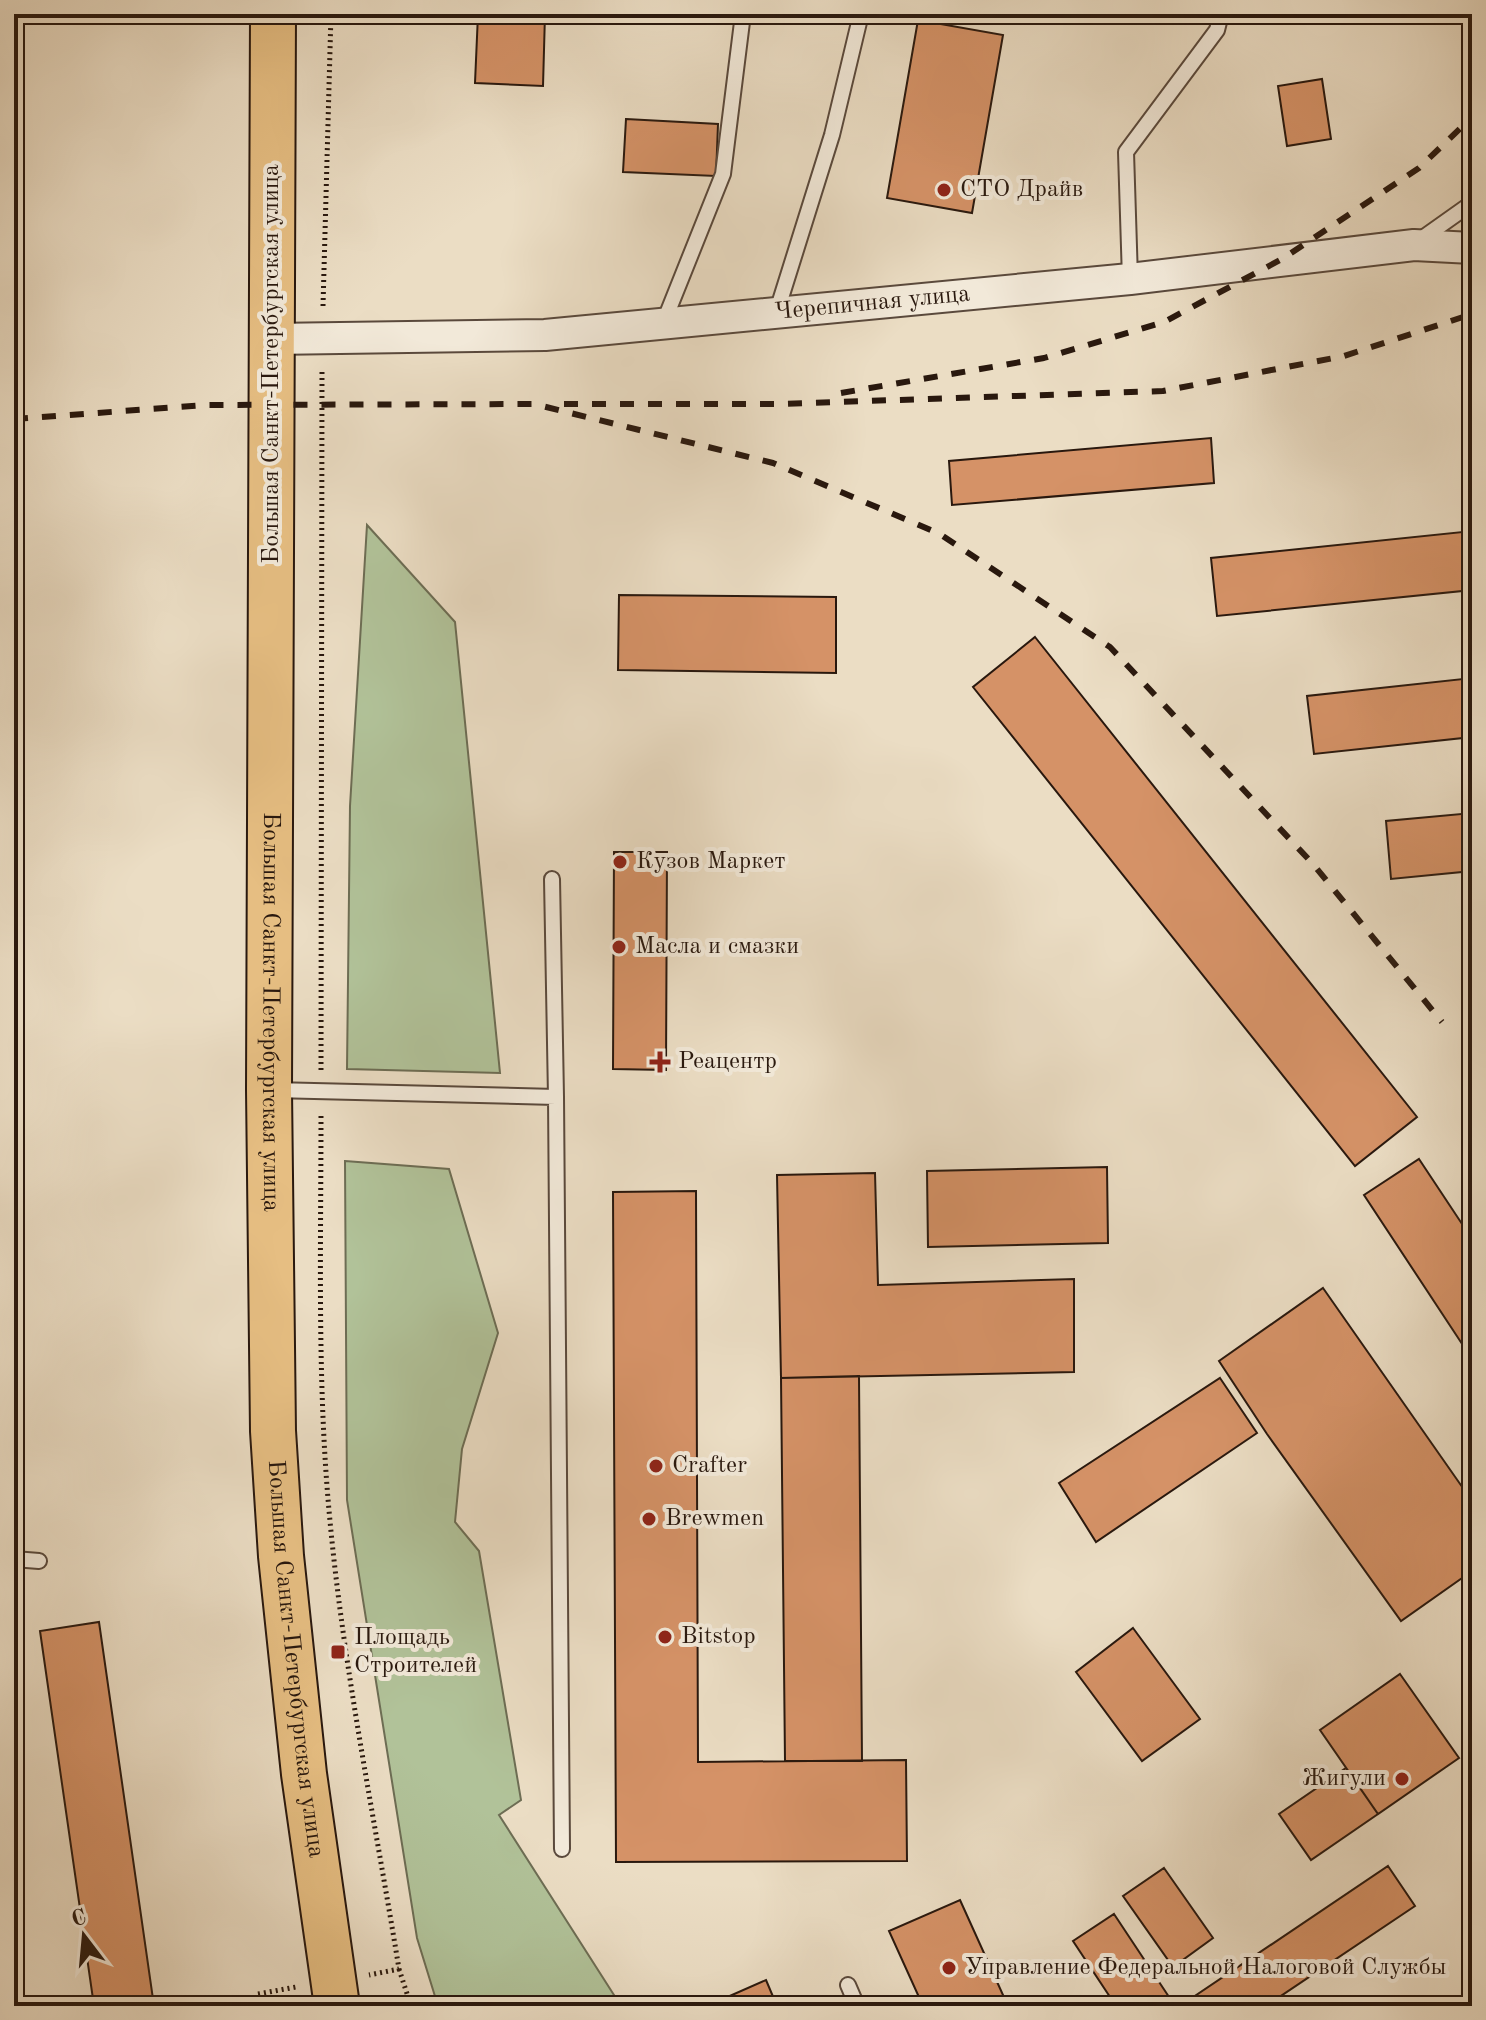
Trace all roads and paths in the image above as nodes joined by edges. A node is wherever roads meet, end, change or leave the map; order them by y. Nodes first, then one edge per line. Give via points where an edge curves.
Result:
1 (273, 14) edge
2 (331, 14) edge
3 (743, 14) edge
4 (861, 14) edge
5 (1221, 14) edge
6 (1472, 203) edge
7 (1414, 245) junction
8 (1472, 248) edge
9 (1130, 279) junction
10 (776, 314) junction
11 (663, 324) junction
12 (272, 339) junction
13 (322, 339) junction
14 (552, 879) dead end
15 (269, 1090) junction
16 (321, 1090) junction
17 (556, 1097) junction
18 (14, 1559) edge
19 (39, 1561) dead end
20 (562, 1849) dead end
21 (399, 1969) junction
22 (848, 1985) dead end
23 (258, 1994) dead end
24 (335, 1994) edge
25 (411, 2006) edge
26 (857, 2006) edge

1 - 12 main road, Большая Санкт-Петербургская улица
2 - 13 path
3 - 11 lane via 723,174
4 - 10 lane via 832,135
5 - 9 lane via 1217,30 1126,152
6 - 7 lane
7 - 8 street, Черепичная улица
7 - 9 street, Черепичная улица
9 - 10 street, Черепичная улица
10 - 11 street, Черепичная улица
11 - 13 street, Черепичная улица via 545,335
12 - 13 street, Черепичная улица
12 - 15 main road, Большая Санкт-Петербургская улица
13 - 16 path
14 - 17 lane
15 - 16 lane
15 - 24 main road, Большая Санкт-Петербургская улица via 273,1416 281,1556
16 - 17 lane
16 - 21 path via 321,1307 329,1517
17 - 20 lane
18 - 19 lane
21 - 24 path
21 - 25 path
22 - 26 lane
23 - 24 path

